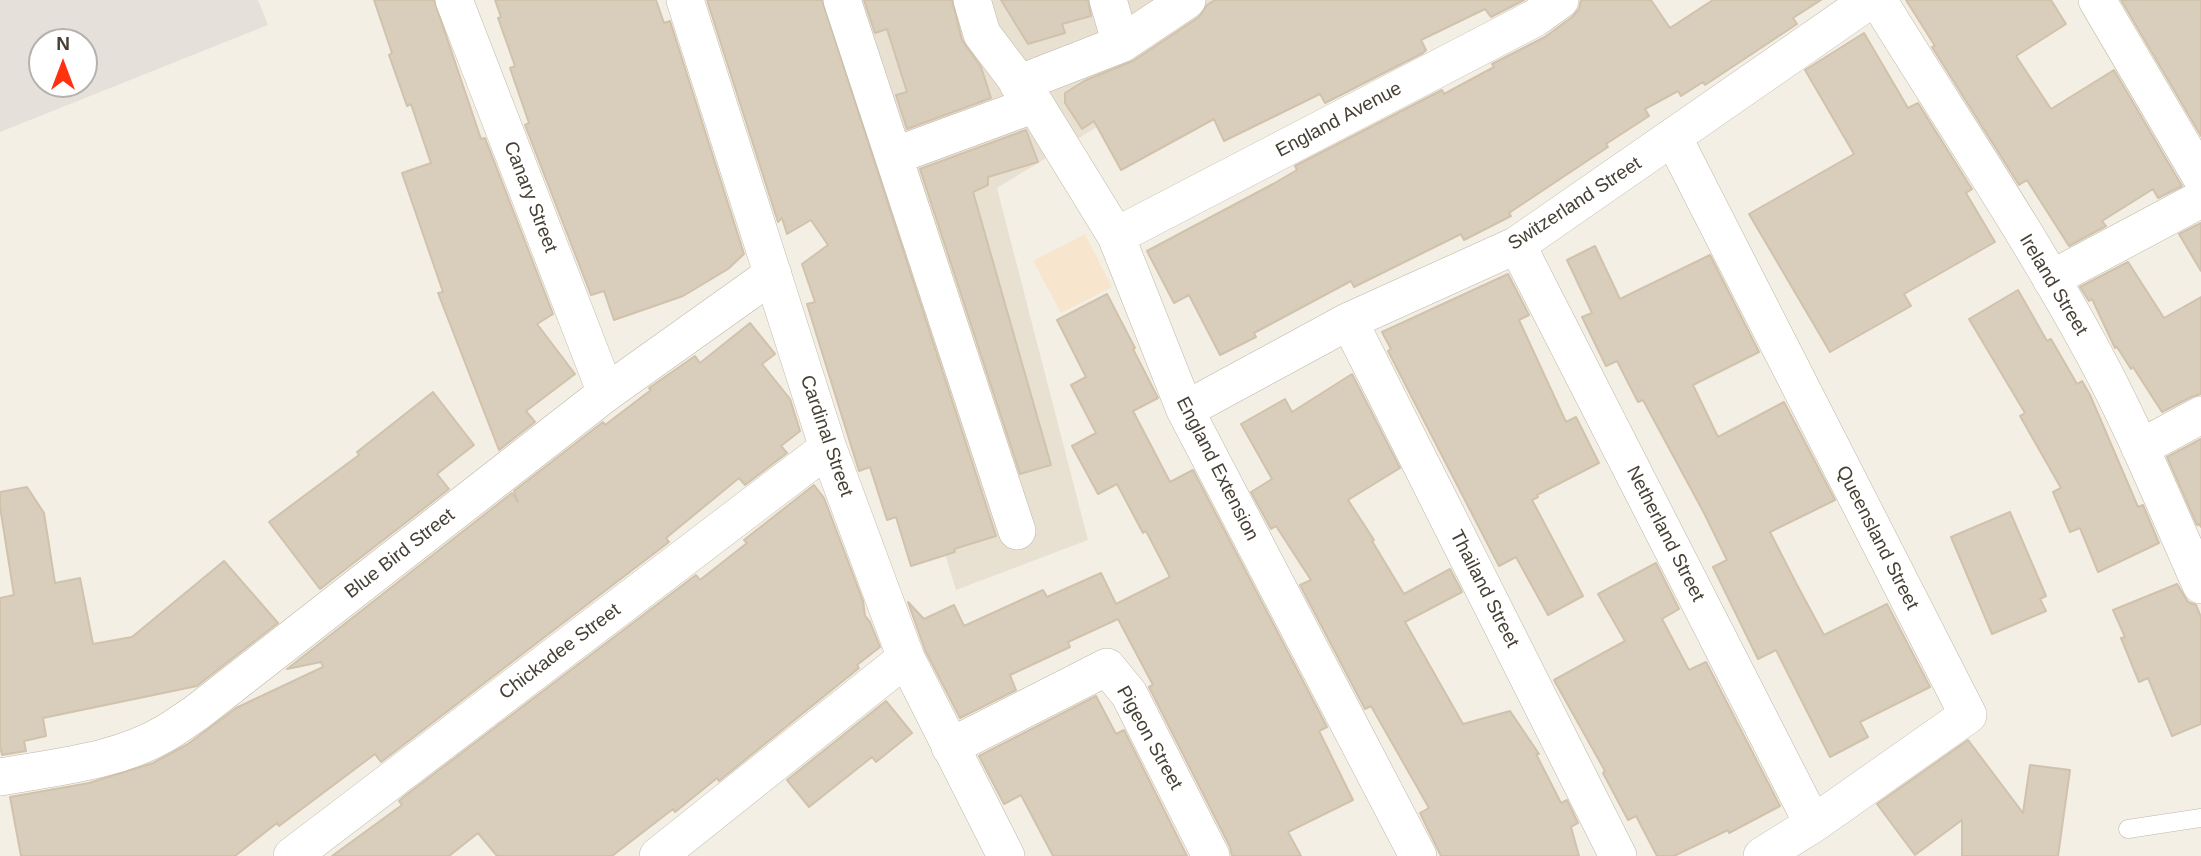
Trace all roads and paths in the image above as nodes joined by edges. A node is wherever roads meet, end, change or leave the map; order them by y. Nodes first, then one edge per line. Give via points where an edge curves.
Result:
1 (454, 0) edge
2 (685, 0) edge
3 (842, 0) edge
4 (972, 0) edge
5 (1108, 0) edge
6 (1187, 0) edge
7 (1560, 0) edge
8 (1870, 0) edge
9 (1878, 0) edge
10 (2097, 0) edge
11 (1121, 44) junction
12 (1026, 94) junction
13 (1674, 139) junction
14 (894, 156) junction
15 (2201, 177) edge
16 (2201, 199) edge
17 (1116, 236) junction
18 (1517, 245) junction
19 (773, 274) junction
20 (2051, 279) junction
21 (1349, 321) junction
22 (606, 393) junction
23 (1185, 410) junction
24 (2201, 415) edge
25 (828, 448) junction
26 (2140, 448) junction
27 (1017, 531) dead end
28 (2201, 585) edge
29 (906, 658) junction
30 (950, 747) junction
31 (0, 777) edge
32 (2201, 818) edge
33 (1813, 824) junction
34 (2128, 829) dead end
35 (292, 856) edge
36 (658, 856) edge
37 (1006, 856) edge
38 (1211, 856) edge
39 (1418, 856) edge
40 (1618, 856) edge
41 (1762, 856) edge

1 - 22 street, Canary Street
2 - 19 street, Cardinal Street
3 - 14 street
4 - 12 street, England Extension via 982,34
5 - 11 street
6 - 11 street
7 - 17 street, England Avenue via 1535,18
8 - 13 street, Switzerland Street
9 - 20 street, Ireland Street
10 - 15 street
11 - 12 street
12 - 14 street
12 - 17 street, England Extension
13 - 18 street, Switzerland Street
13 - 33 street, Queensland Street via 1968,715
14 - 27 street
16 - 20 street
17 - 23 street, England Extension
18 - 21 street, Switzerland Street
18 - 33 street, Netherland Street
19 - 22 street, Blue Bird Street
19 - 25 street, Cardinal Street
20 - 26 street, Ireland Street via 2095,355
21 - 23 street, Switzerland Street
21 - 40 street, Thailand Street
22 - 31 street, Blue Bird Street via 163,735 125,752
23 - 39 street, England Extension
24 - 26 street
25 - 29 street, Cardinal Street
25 - 35 street, Chickadee Street
26 - 28 street, Ireland Street
29 - 30 street, Cardinal Street
29 - 36 street
30 - 37 street, Cardinal Street
30 - 38 street, Pigeon Street via 1107,667 1129,694
32 - 34 lane
33 - 41 street, Queensland Street

